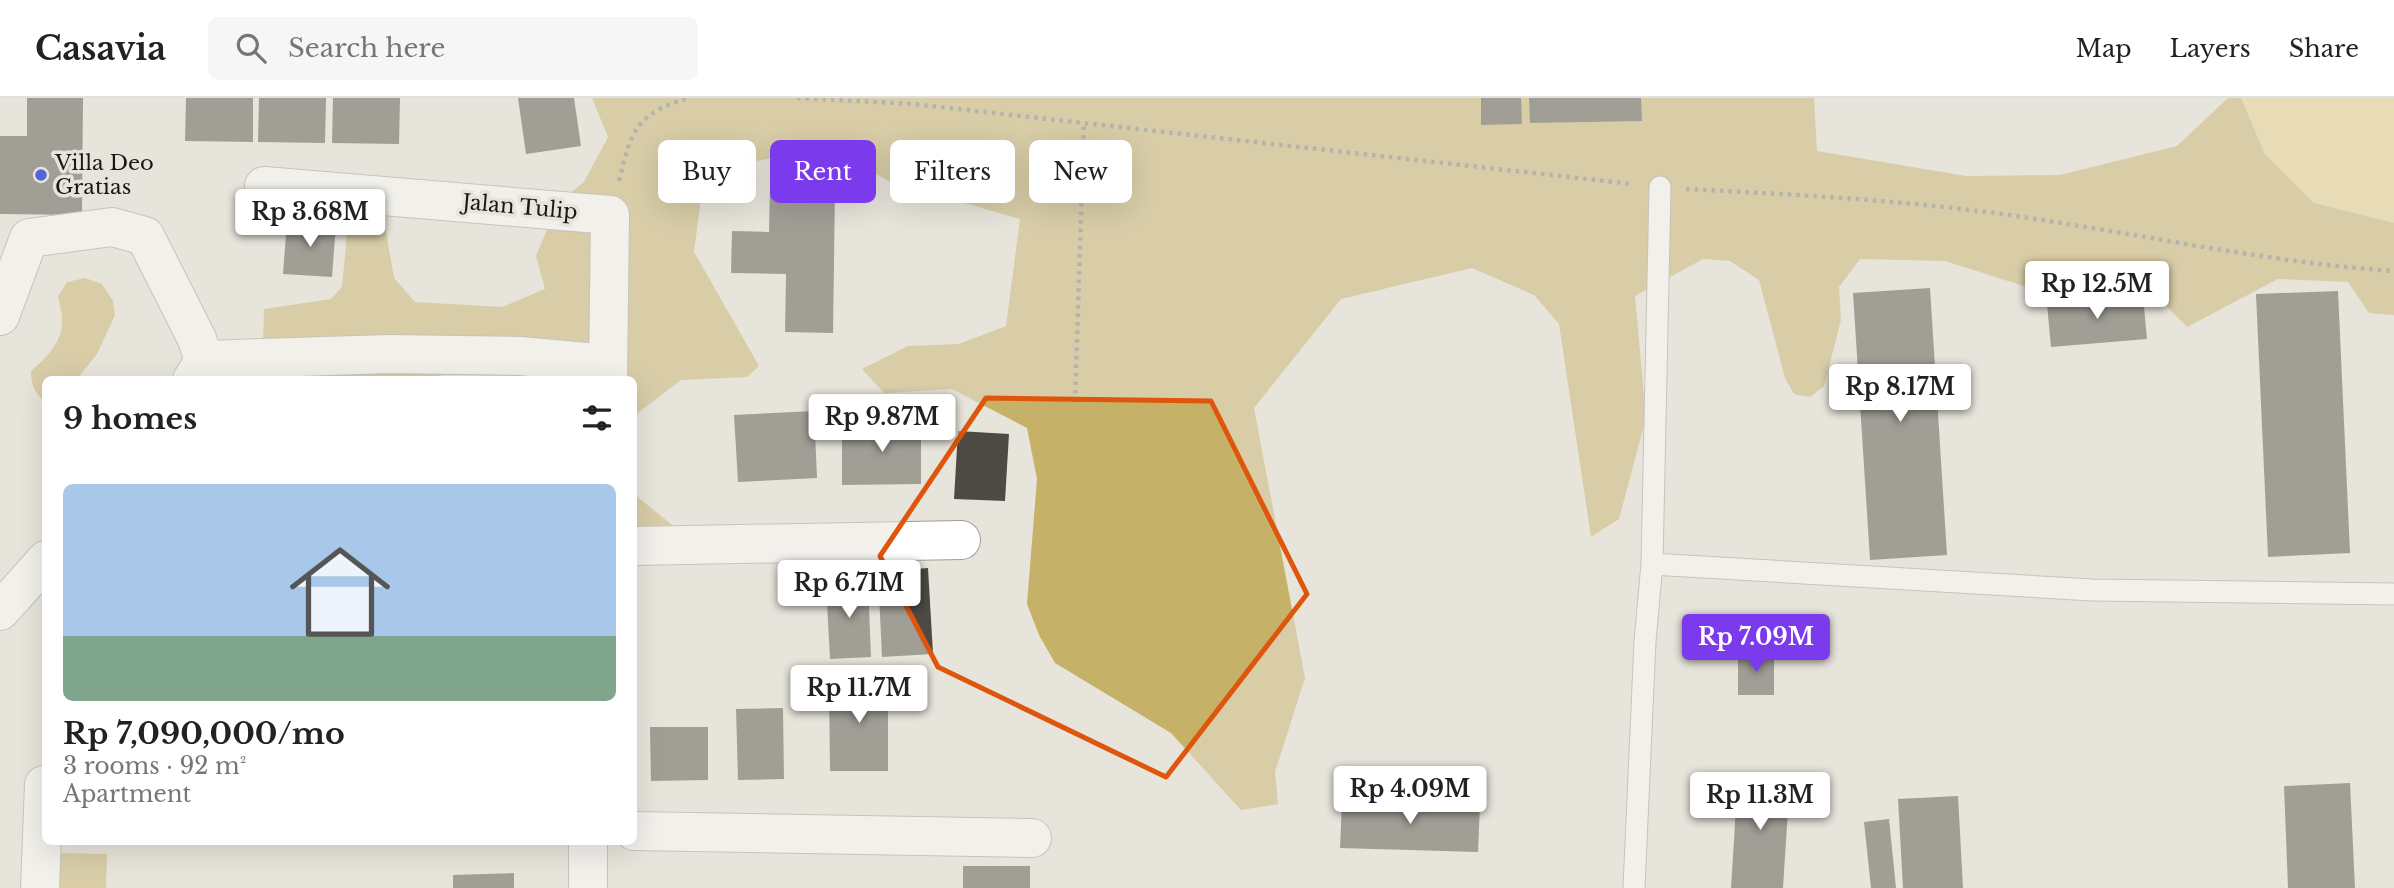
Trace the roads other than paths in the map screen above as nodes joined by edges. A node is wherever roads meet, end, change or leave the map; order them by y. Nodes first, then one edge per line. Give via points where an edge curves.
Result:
1 (264, 187) dead end
2 (1660, 187) road end
3 (0, 316) edge
4 (198, 370) edge
5 (608, 372) edge
6 (961, 540) dead end
7 (637, 546) edge
8 (42, 564) edge
9 (1651, 564) junction
10 (2394, 594) edge
11 (0, 611) edge
12 (637, 831) edge
13 (42, 836) edge
14 (1032, 838) dead end
15 (588, 845) edge
16 (40, 888) edge
17 (588, 888) edge
18 (1634, 888) edge

1 - 5 street, Jalan Tulip via 610,215
2 - 9 lane
3 - 4 street via 29,238 112,227 145,236 197,339
4 - 5 street via 389,354 520,356
6 - 7 street
8 - 11 street
9 - 10 lane via 2092,590
9 - 18 lane
12 - 14 street
13 - 16 street
15 - 17 street

